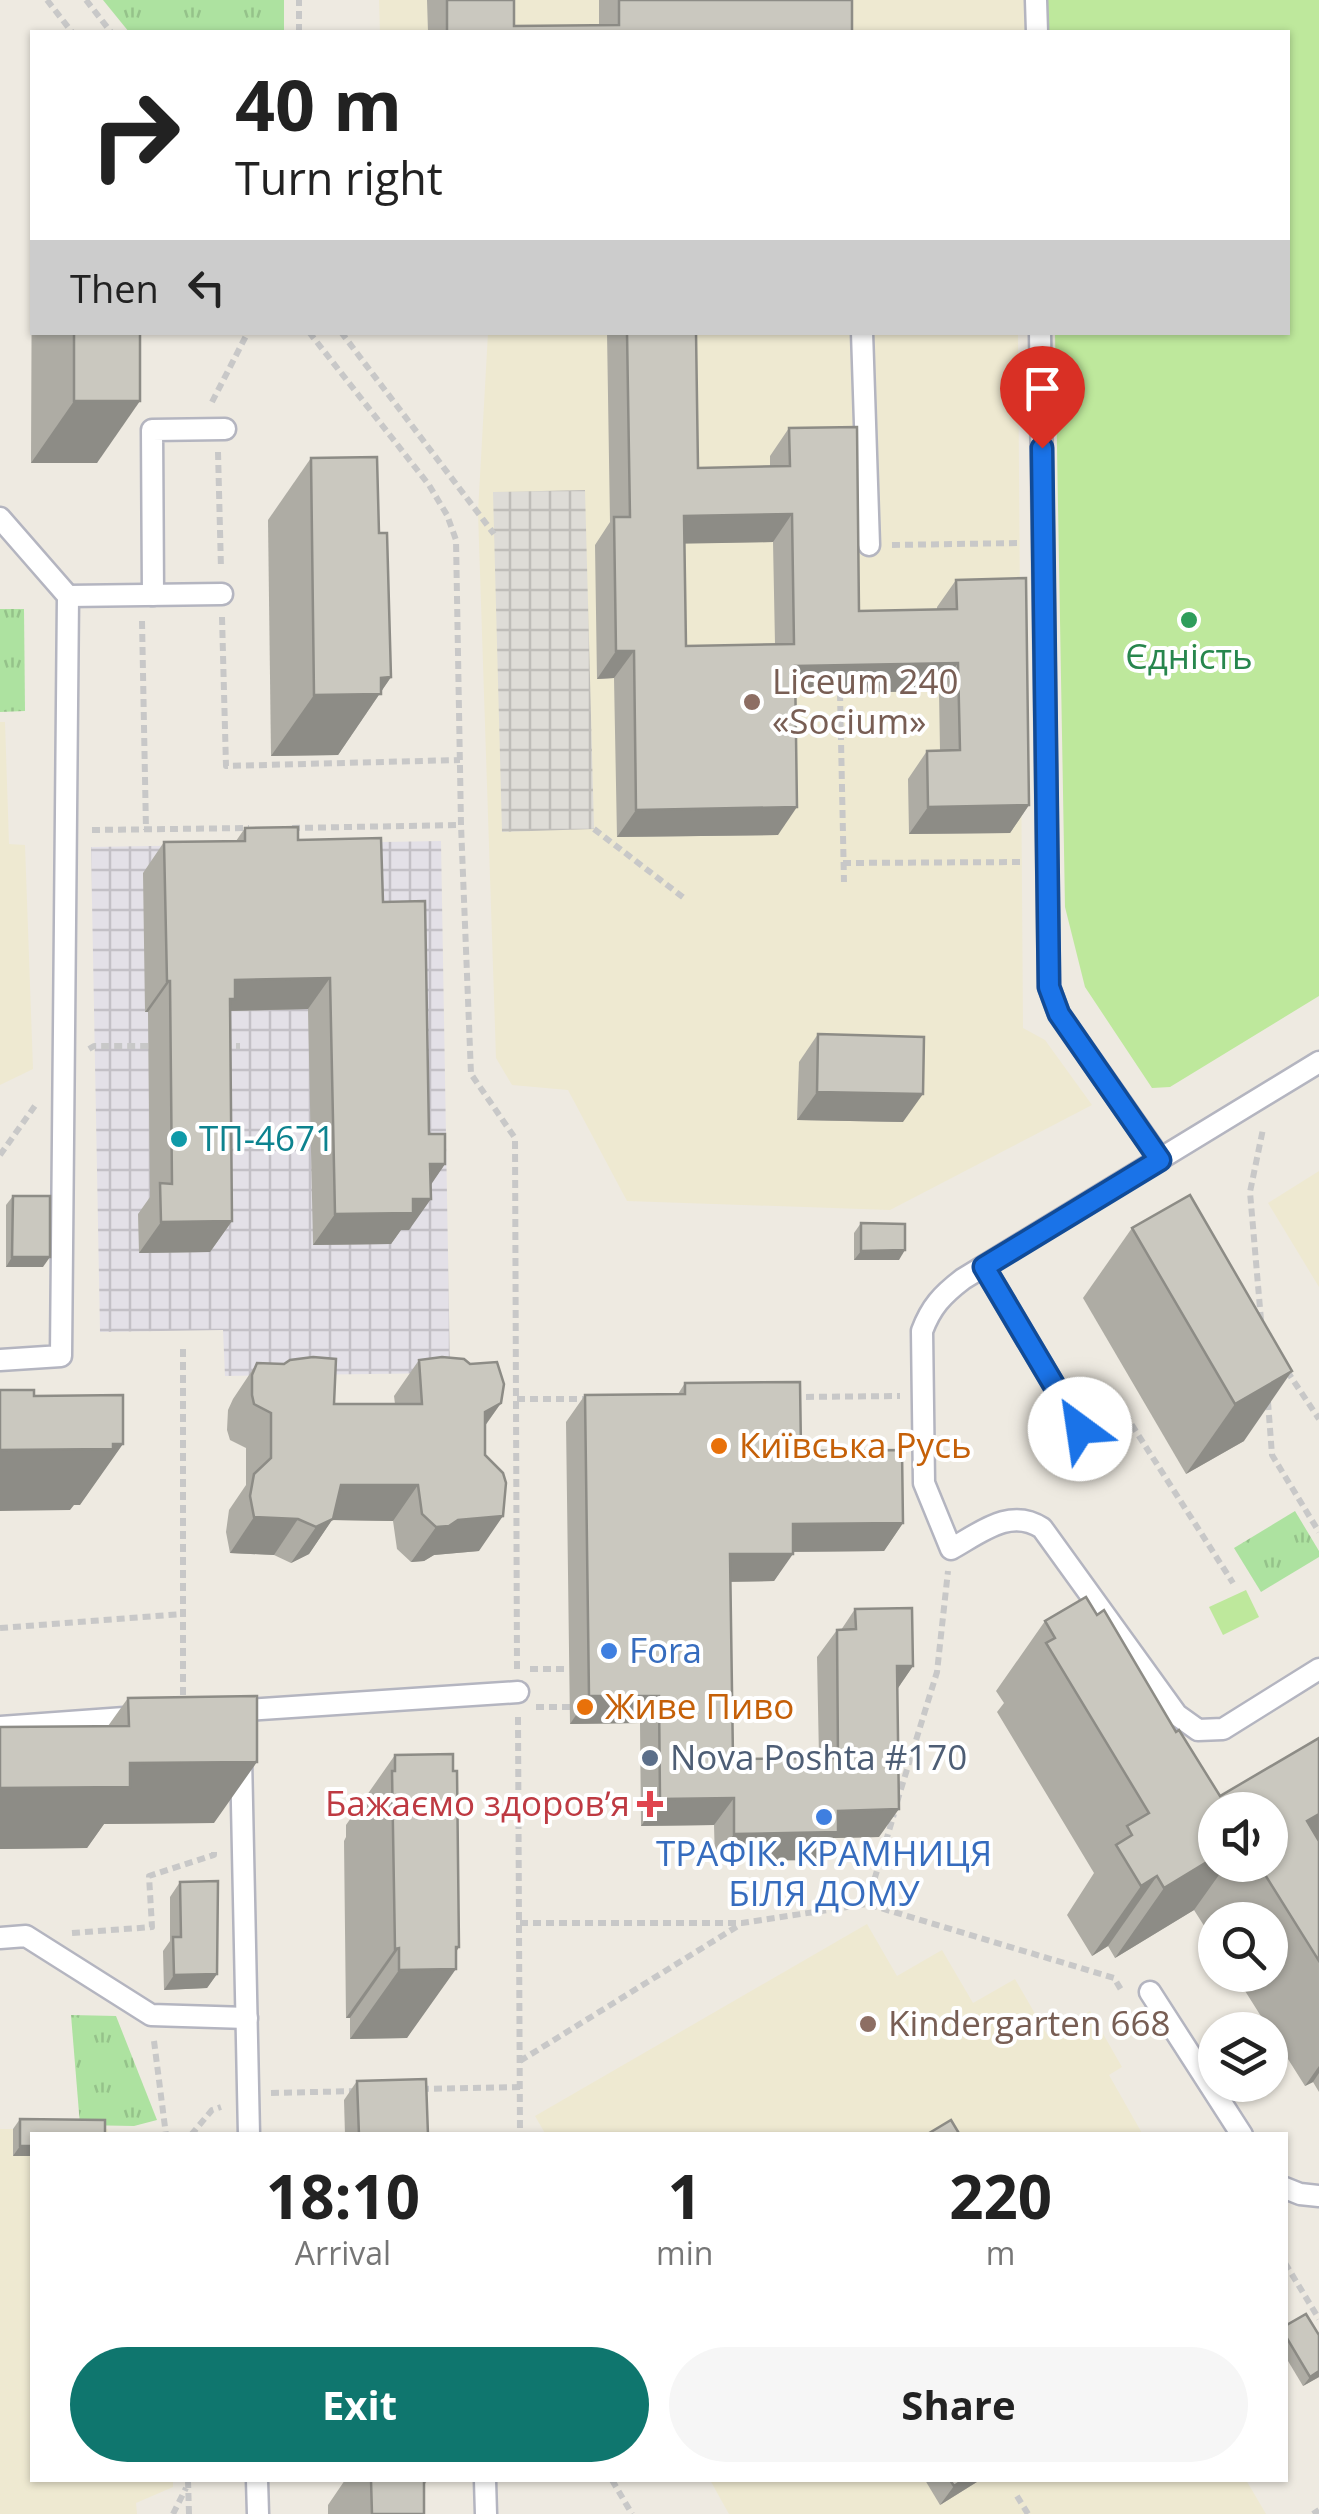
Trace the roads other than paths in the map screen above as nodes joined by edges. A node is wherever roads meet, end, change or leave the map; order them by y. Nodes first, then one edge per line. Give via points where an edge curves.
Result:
1 (1036, 0) edge
2 (1037, 30) edge
3 (862, 335) edge
4 (1040, 335) edge
5 (214, 429) road end
6 (0, 518) edge
7 (869, 545) road end
8 (222, 594) road end
9 (147, 595) junction
10 (68, 596) junction
11 (1319, 1062) edge
12 (1160, 1160) junction
13 (984, 1267) junction
14 (0, 1360) edge
15 (1080, 1429) road end
16 (1319, 1669) edge
17 (518, 1692) road end
18 (240, 1710) junction
19 (216, 1711) edge
20 (184, 1714) edge
21 (0, 1727) edge
22 (0, 1938) edge
23 (1150, 1992) dead end
24 (247, 2018) junction
25 (249, 2132) edge
26 (1240, 2132) edge
27 (1288, 2189) edge
28 (1319, 2196) edge
29 (257, 2482) edge
30 (485, 2482) edge
31 (258, 2514) edge
32 (486, 2514) edge

1 - 2 lane
3 - 7 lane
4 - 12 lane via 1049,987 1059,1014
5 - 9 lane via 152,430
6 - 10 lane
8 - 9 lane
9 - 10 lane
10 - 14 lane via 61,1356
11 - 12 lane
12 - 13 lane
13 - 15 lane
13 - 16 lane via 942,1294 922,1332 924,1483 951,1549 1004,1520 1042,1528 1178,1715 1198,1730 1223,1728
17 - 18 lane
18 - 19 lane
18 - 24 lane
20 - 21 lane
22 - 24 lane via 26,1936 150,2015
23 - 26 lane
24 - 25 lane
27 - 28 lane
29 - 31 lane
30 - 32 lane

